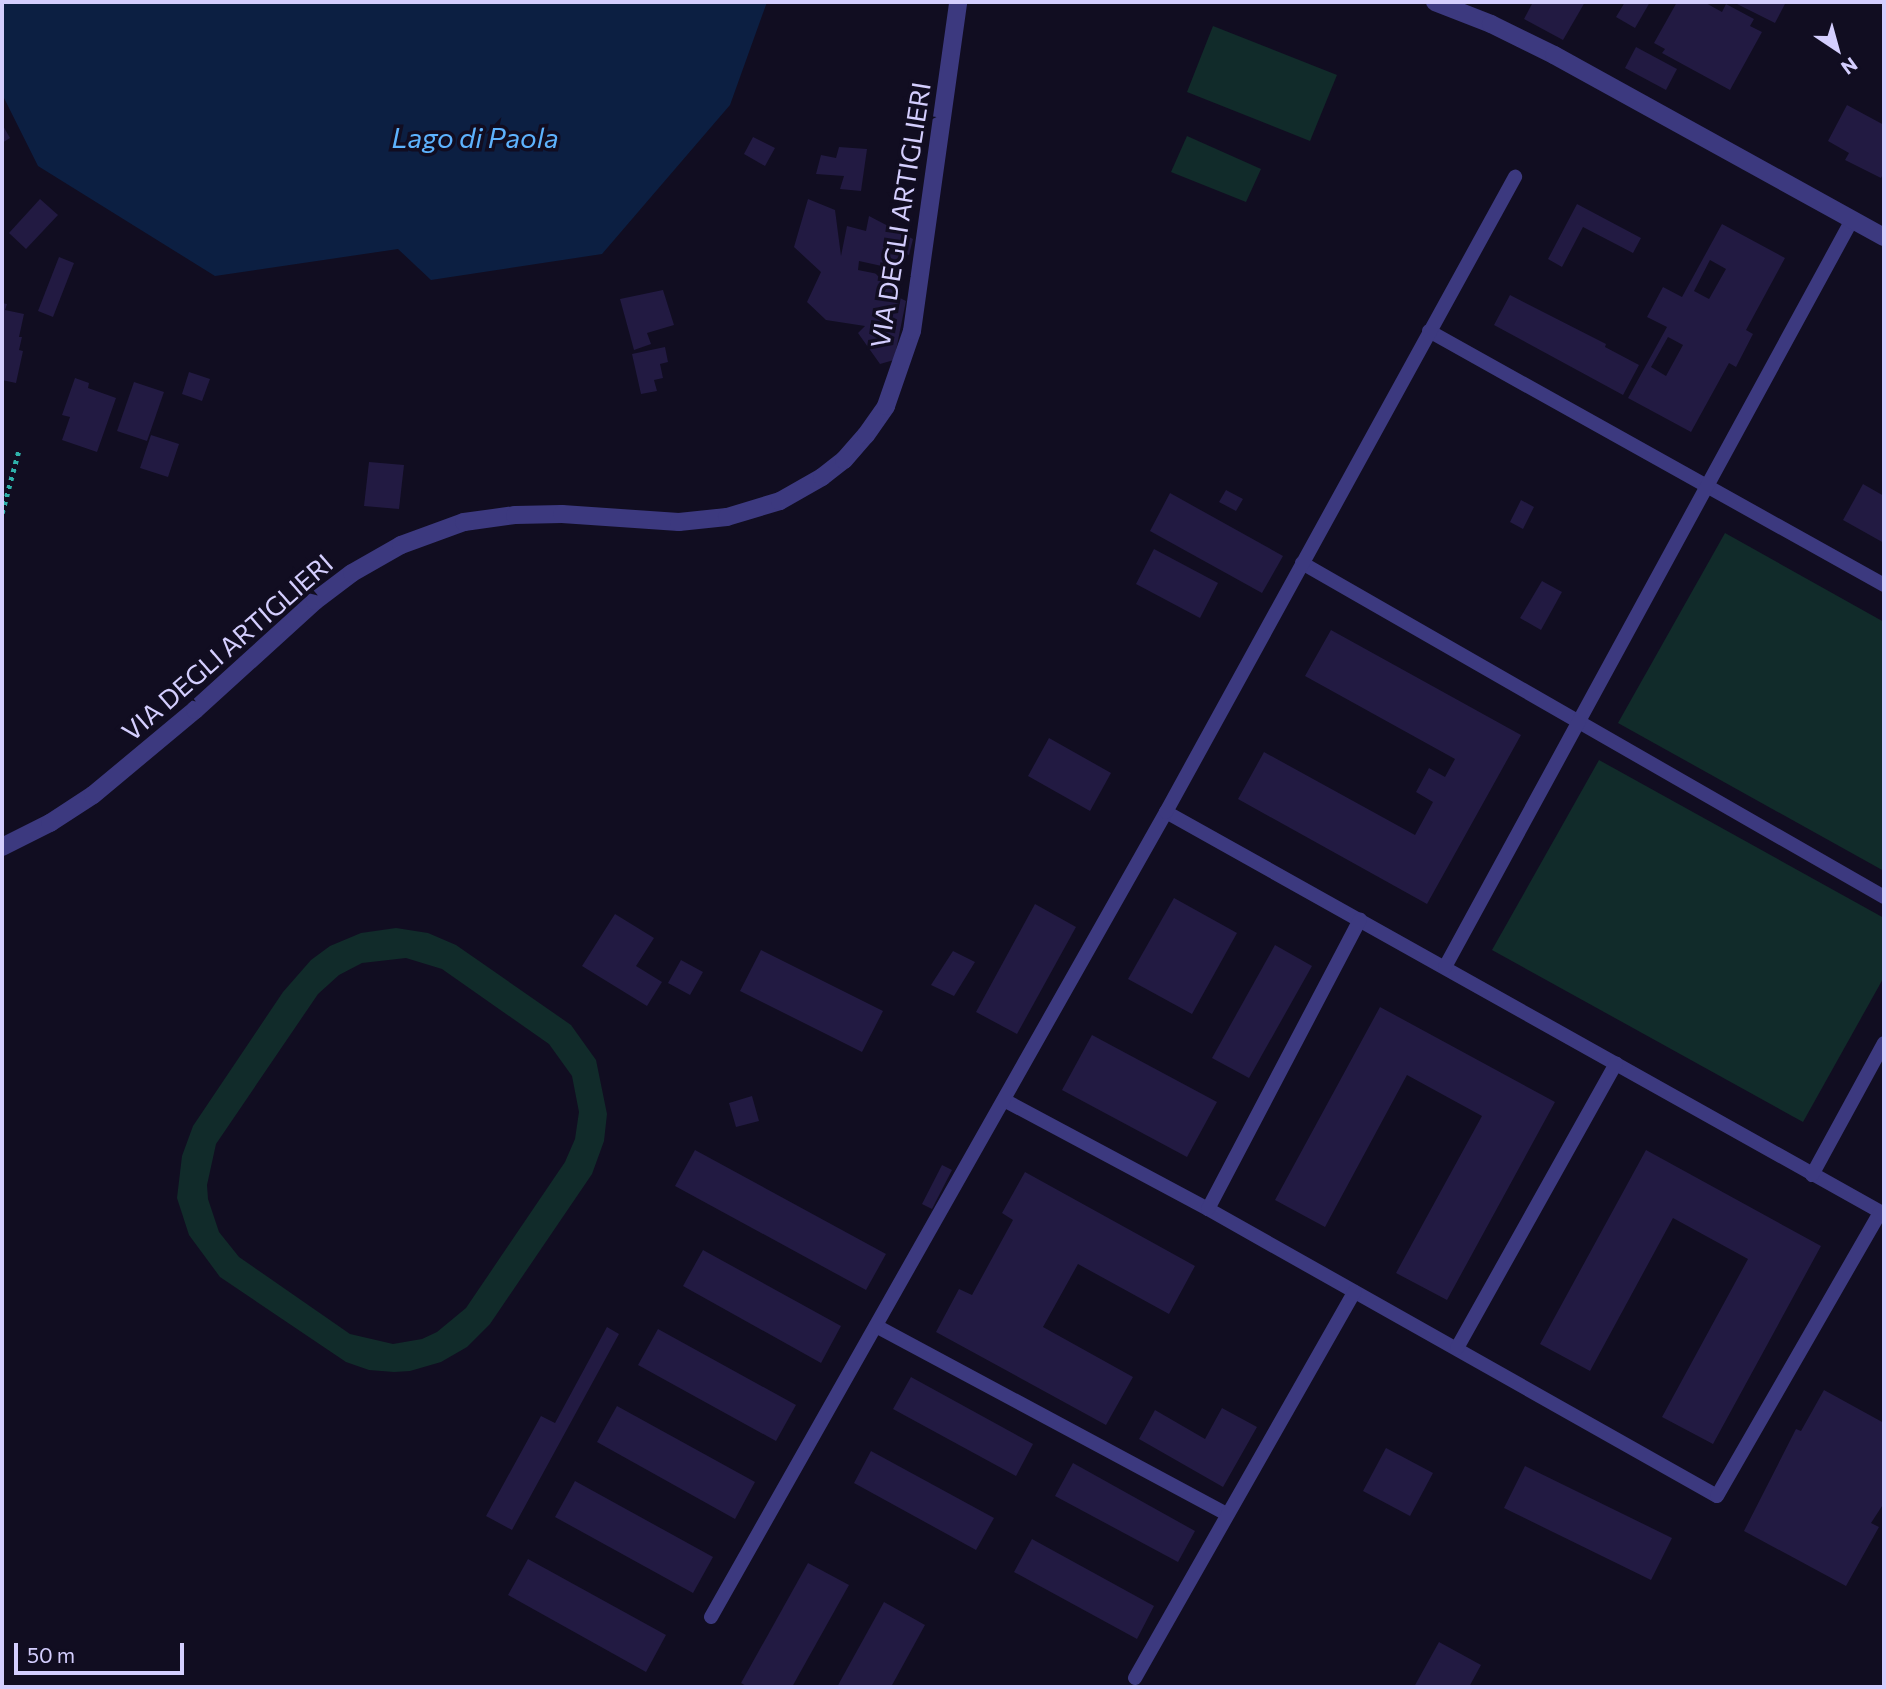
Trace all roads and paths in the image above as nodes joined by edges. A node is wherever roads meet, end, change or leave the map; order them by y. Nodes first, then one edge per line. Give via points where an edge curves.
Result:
1 (958, 2) edge
2 (1435, 2) edge
3 (1515, 177) dead end
4 (1852, 220) junction
5 (1884, 237) edge
6 (1429, 331) junction
7 (19, 449) dead end
8 (1707, 486) junction
9 (2, 513) edge
10 (1302, 564) junction
11 (1884, 585) edge
12 (1578, 723) junction
13 (1166, 812) junction
14 (2, 847) edge
15 (1884, 897) edge
16 (1360, 920) junction
17 (1445, 967) junction
18 (1884, 1043) edge
19 (1616, 1063) junction
20 (1004, 1100) junction
21 (1812, 1175) junction
22 (1208, 1209) junction
23 (1882, 1213) edge
24 (1354, 1292) junction
25 (876, 1326) junction
26 (1457, 1348) junction
27 (1226, 1514) junction
28 (711, 1617) dead end
29 (1135, 1678) dead end

1 - 14 street, VIA DEGLI ARTIGLIERI via 911,338 881,415 844,460 780,501 727,517 679,522 514,515 464,522 401,545 321,596 93,795
2 - 4 street via 1554,55
3 - 6 lane
4 - 5 street
4 - 8 lane
6 - 8 lane
6 - 10 lane
7 - 9 path
8 - 11 lane
8 - 12 lane
10 - 12 lane
10 - 13 lane
12 - 15 lane
12 - 17 lane
13 - 16 lane
13 - 20 lane
16 - 17 lane
16 - 22 lane
17 - 19 lane
18 - 21 lane
19 - 21 lane
19 - 26 lane
20 - 22 lane
20 - 25 lane
21 - 23 lane
22 - 24 lane
23 - 26 lane via 1717,1496
24 - 26 lane
24 - 27 lane
25 - 27 lane
25 - 28 lane
27 - 29 lane

